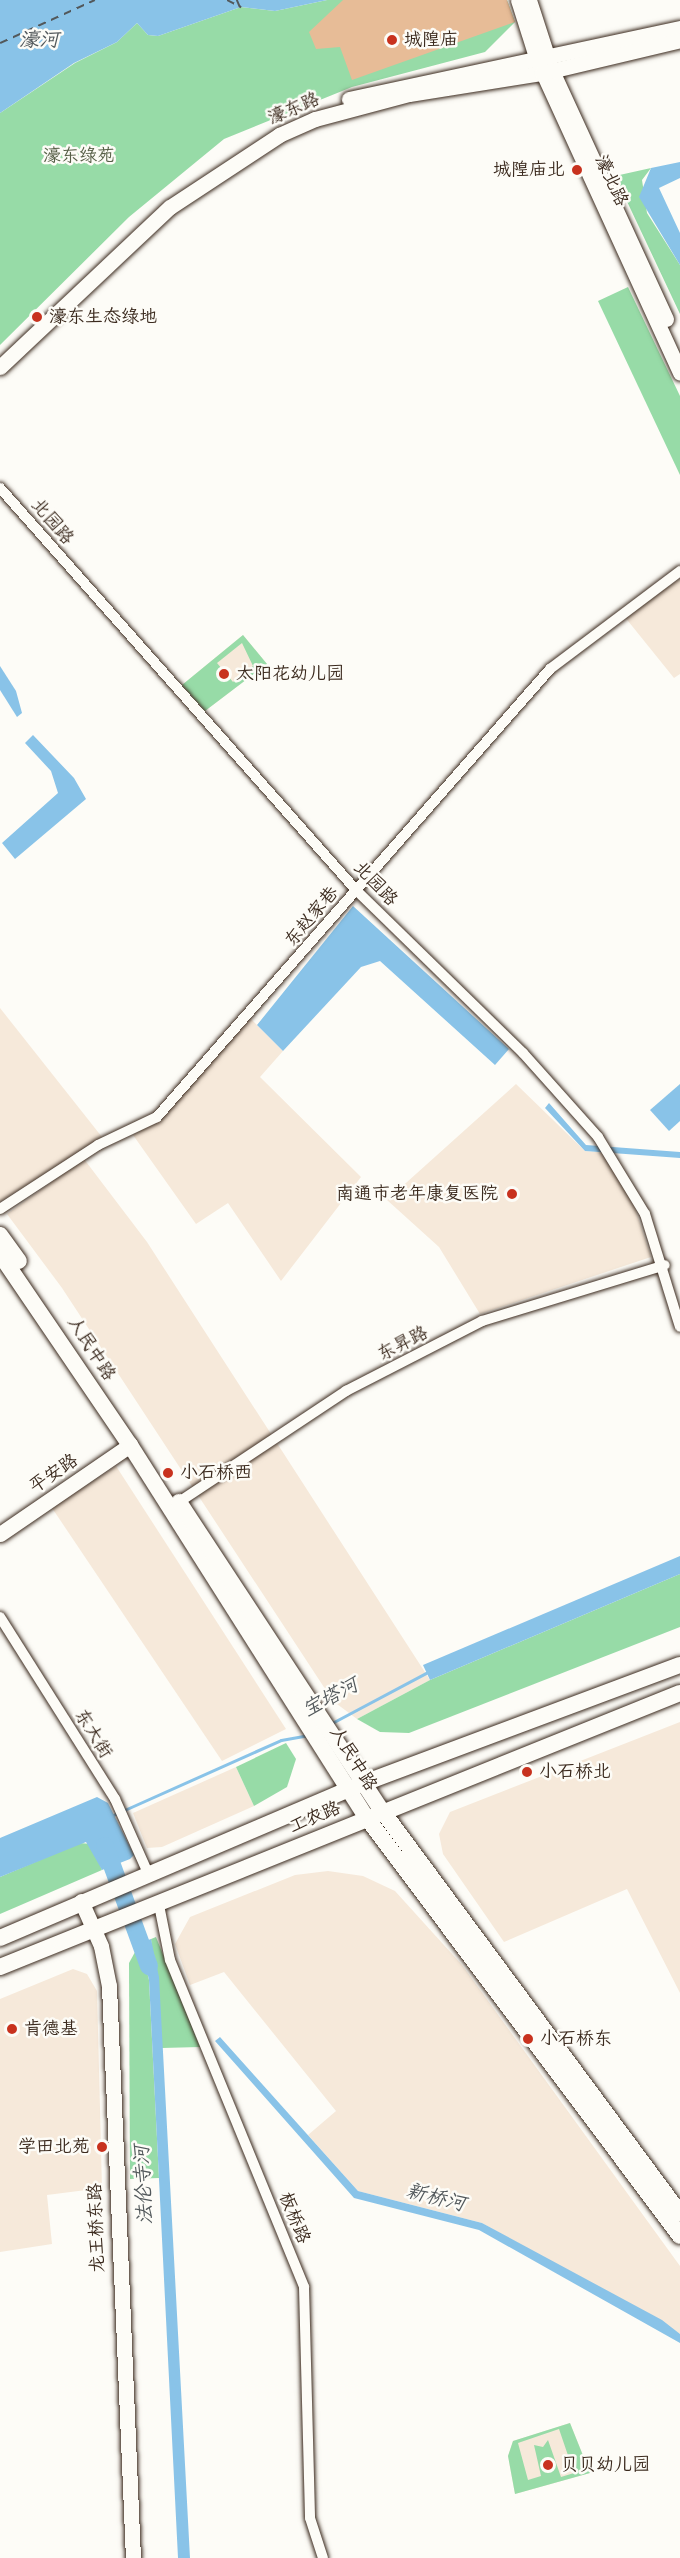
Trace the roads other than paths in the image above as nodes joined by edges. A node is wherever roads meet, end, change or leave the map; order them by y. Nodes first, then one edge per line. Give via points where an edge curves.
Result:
1 (518, 0) edge
2 (529, 0) edge
3 (680, 28) edge
4 (680, 40) edge
5 (545, 66) junction
6 (680, 349) edge
7 (0, 356) edge
8 (0, 367) edge
9 (680, 373) edge
10 (0, 488) edge
11 (680, 571) edge
12 (356, 890) junction
13 (0, 1209) edge
14 (0, 1235) edge
15 (0, 1254) edge
16 (665, 1265) junction
17 (680, 1327) edge
18 (130, 1445) junction
19 (179, 1502) junction
20 (0, 1534) edge
21 (0, 1617) edge
22 (680, 1665) edge
23 (680, 1693) edge
24 (311, 1717) junction
25 (357, 1787) junction
26 (383, 1812) junction
27 (367, 1818) junction
28 (143, 1875) junction
29 (81, 1901) junction
30 (152, 1907) junction
31 (95, 1929) junction
32 (0, 1938) edge
33 (0, 1967) edge
34 (676, 2209) edge
35 (680, 2236) edge
36 (134, 2558) edge
37 (323, 2558) edge

1 - 5 street, 濠北路
2 - 5 street, 濠北路
3 - 5 street, 濠东路
4 - 5 street, 濠东路
5 - 6 street, 濠北路
5 - 7 street, 濠东路 via 346,99 244,144 164,203
5 - 8 street, 濠东路 via 350,109 250,151 170,207
5 - 9 street, 濠北路
10 - 12 street, 北园路
11 - 12 street, 东赵家巷 via 550,669
12 - 13 street, 东赵家巷 via 157,1116 98,1145
12 - 16 street, 北园路 via 523,1053 603,1143 634,1188
14 - 19 main road, 人民中路
15 - 18 main road, 人民中路
16 - 17 street, 北园路
16 - 19 street, 东昇路 via 482,1322 346,1392
18 - 20 street, 平安路
18 - 24 main road, 人民中路
19 - 24 main road, 人民中路
21 - 28 street, 东大街 via 115,1799
22 - 25 main road, 工农路
23 - 26 main road, 工农路
24 - 25 main road, 人民中路
25 - 26 main road, 人民中路
25 - 27 main road, 人民中路
25 - 28 main road, 工农路
26 - 27 main road, 工农路
26 - 34 main road, 人民中路
27 - 30 main road, 工农路
27 - 34 main road, 人民中路
28 - 29 main road, 工农路
29 - 31 street, 龙王桥东路
29 - 32 main road, 工农路
30 - 31 main road, 工农路
30 - 37 street, 板桥路 via 304,2287 310,2518
31 - 33 main road, 工农路
31 - 36 street, 龙王桥东路 via 109,1986
34 - 35 main road, 人民中路

